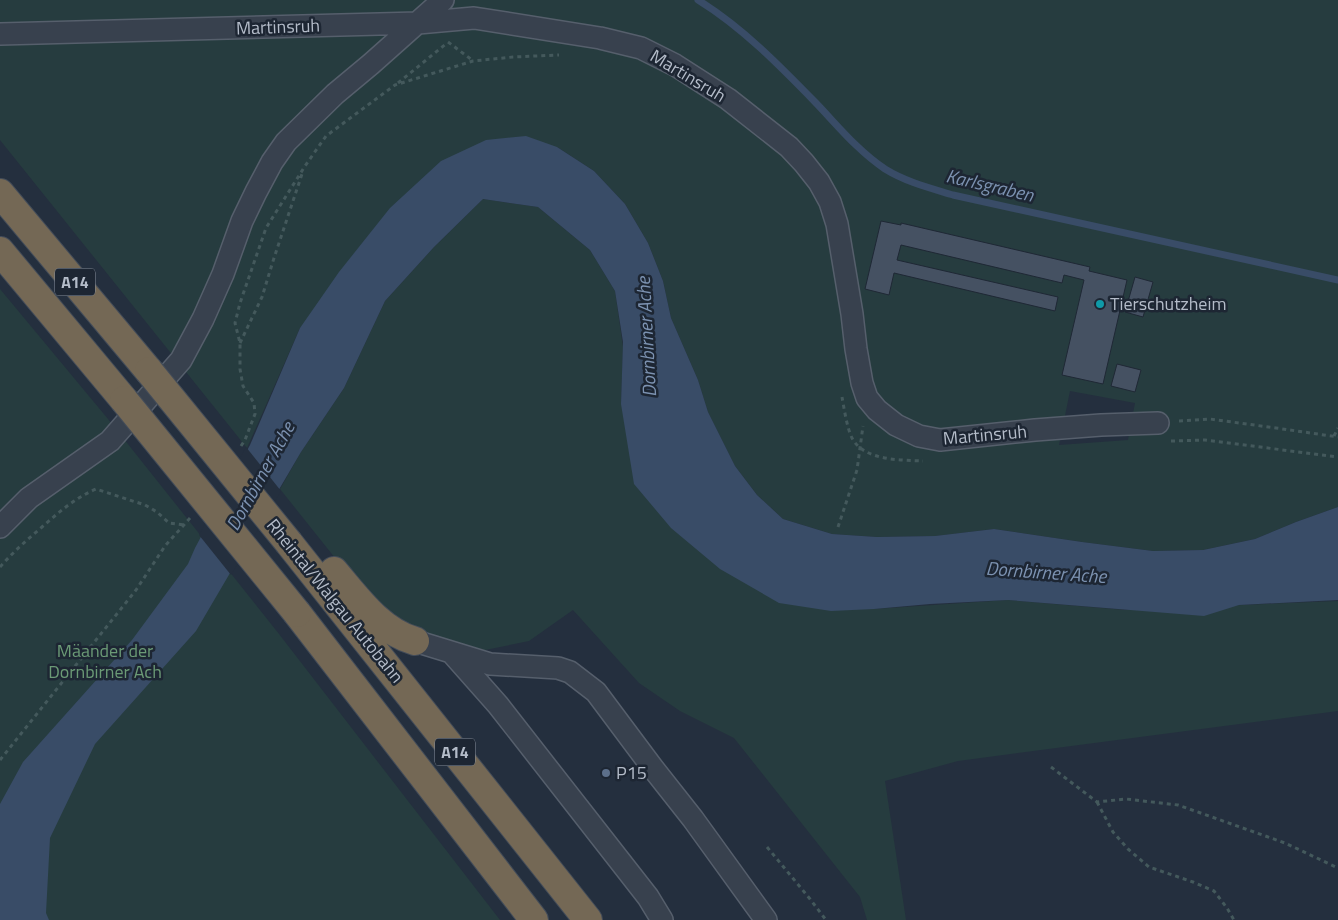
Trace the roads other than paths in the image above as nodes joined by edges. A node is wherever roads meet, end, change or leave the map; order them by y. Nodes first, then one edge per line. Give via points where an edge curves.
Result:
1 (443, 0) edge
2 (418, 23) junction
3 (0, 34) edge
4 (0, 193) edge
5 (0, 251) edge
6 (1158, 423) road end
7 (0, 528) edge
8 (327, 577) junction
9 (415, 641) joint
10 (452, 653) junction
11 (534, 920) edge
12 (588, 920) edge
13 (662, 920) edge
14 (766, 920) edge

1 - 2 street
2 - 3 street, Martinsruh
2 - 6 street, Martinsruh via 474,18 600,38 641,48 675,65 728,99 788,147 819,182 830,202 837,224 862,383 877,410 896,425 919,436 940,440 1035,430
2 - 7 street via 335,94 297,131 272,162 242,221 203,319 181,360 110,441 29,498
4 - 8 highway, Rheintal/Walgau Autobahn / A14, bridge via 289,543 310,544
5 - 11 highway, Rheintal/Walgau Autobahn / A14, bridge via 297,613
8 - 9 highway via 380,622 403,638
8 - 12 highway, Rheintal/Walgau Autobahn / A14
9 - 10 street
10 - 13 street via 498,706
10 - 14 street via 490,664 558,668 570,672 596,692

